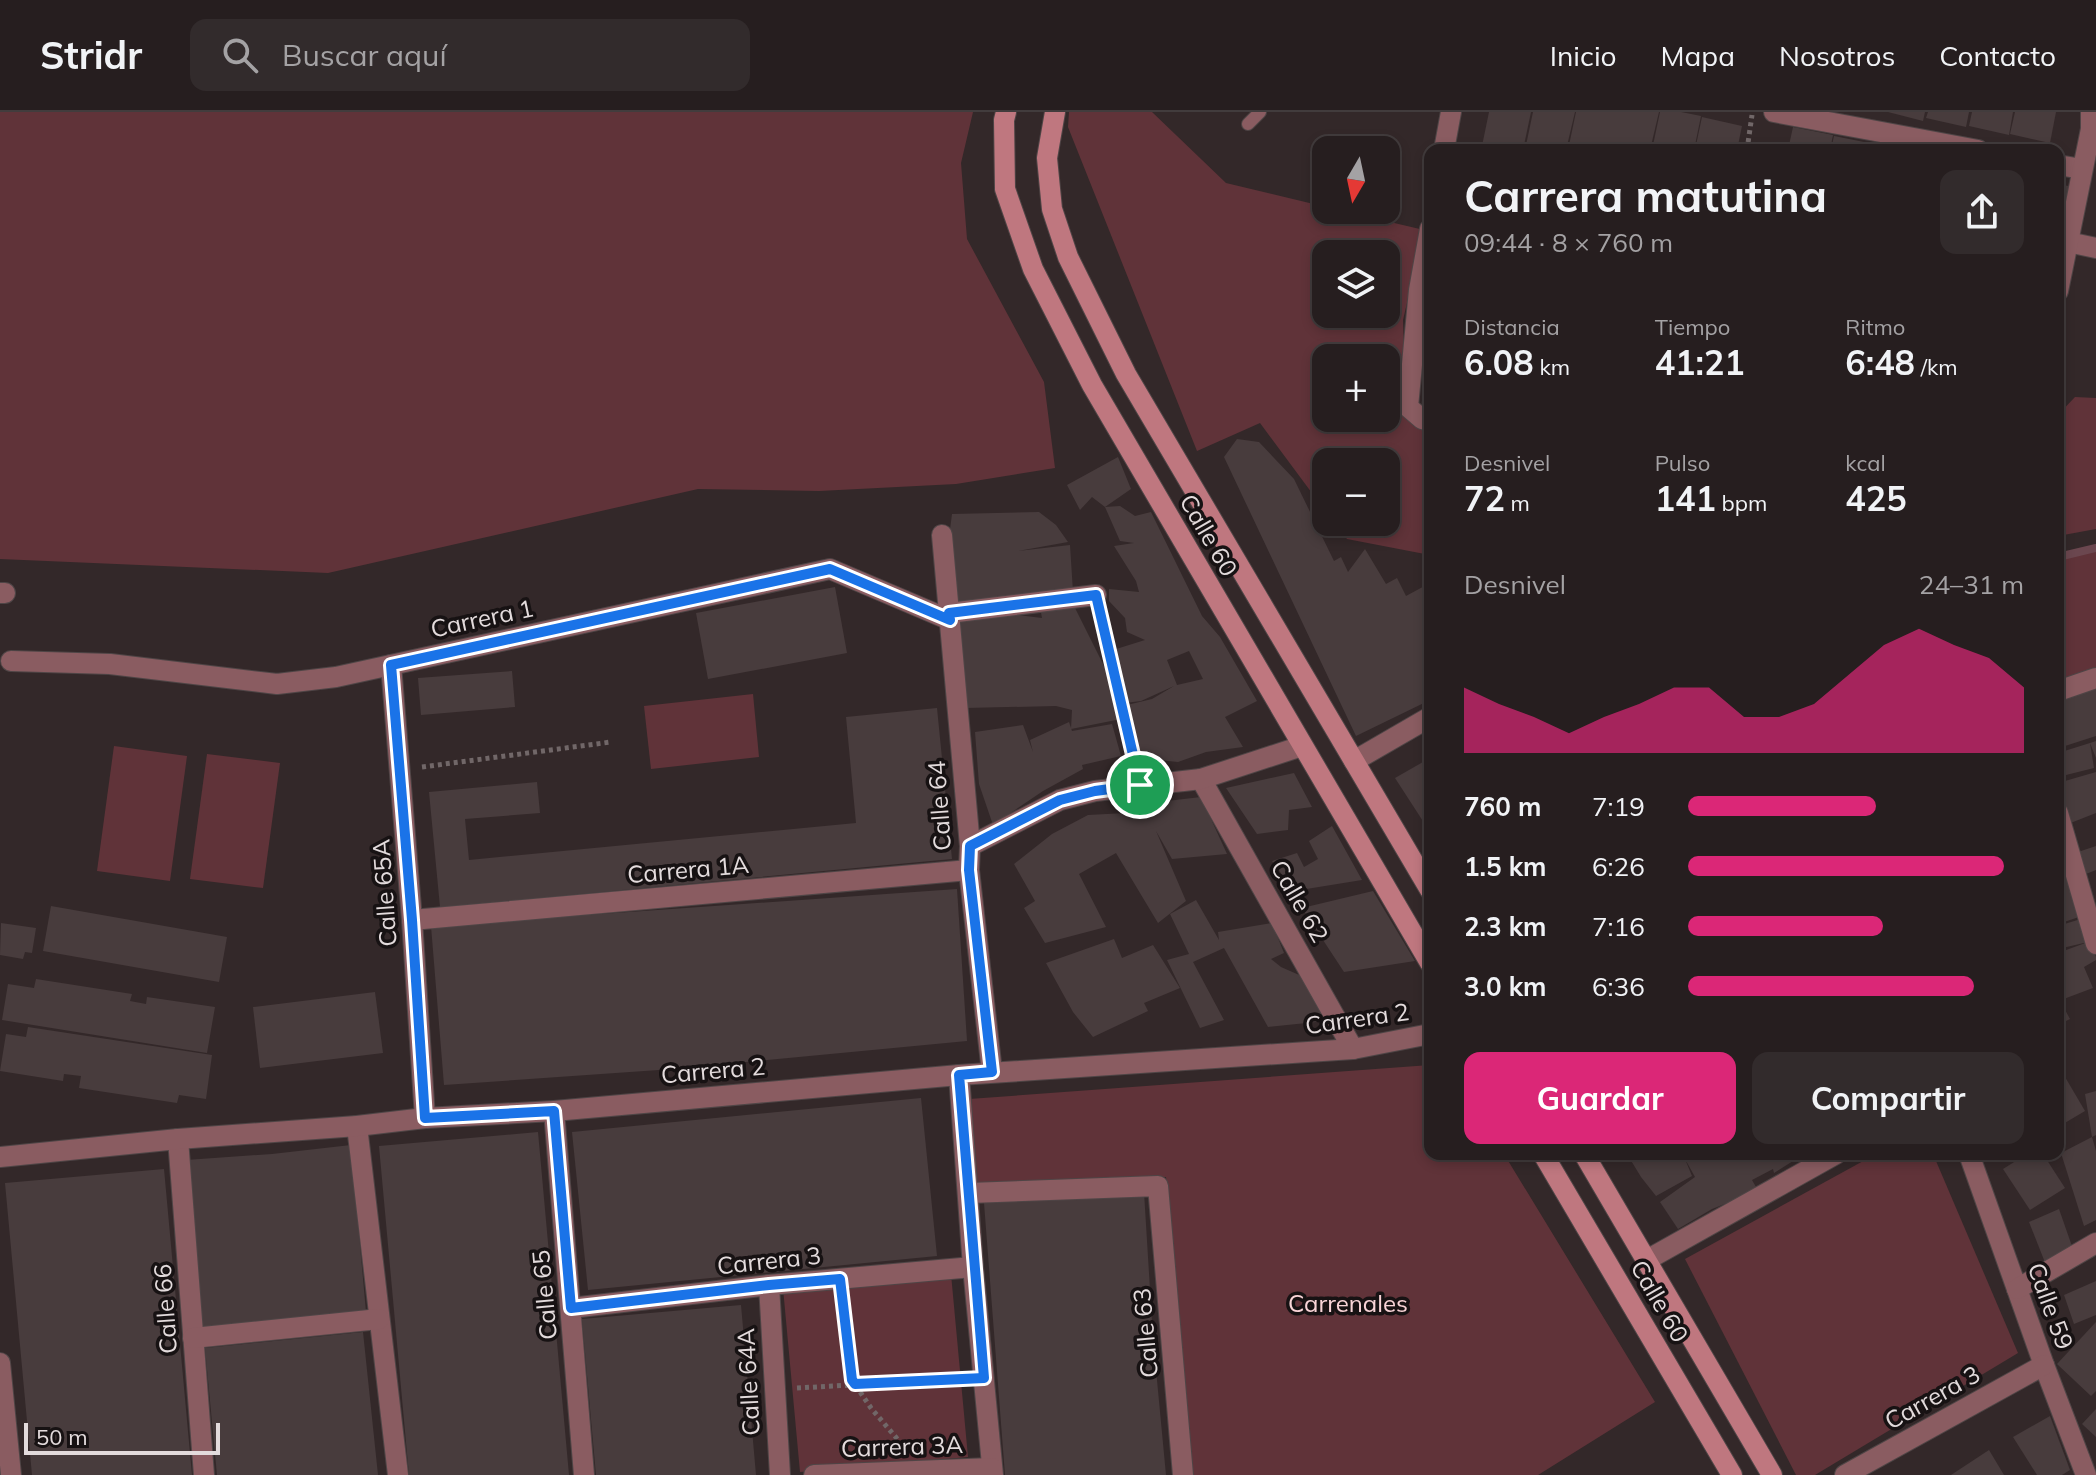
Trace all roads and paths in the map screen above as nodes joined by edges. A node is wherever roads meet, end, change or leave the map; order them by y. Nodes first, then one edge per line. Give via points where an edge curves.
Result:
1 (1006, 112) edge
2 (1055, 112) edge
3 (1260, 112) edge
4 (1451, 112) edge
5 (1752, 112) edge
6 (1774, 112) edge
7 (1248, 124) dead end
8 (2093, 124) edge
9 (1445, 144) edge
10 (1748, 144) edge
11 (1946, 144) edge
12 (2064, 166) edge
13 (2082, 169) junction
14 (2068, 242) junction
15 (2096, 248) edge
16 (2064, 262) edge
17 (1424, 291) edge
18 (1424, 420) edge
19 (942, 535) dead end
20 (1096, 595) joint
21 (950, 616) junction
22 (11, 661) dead end
23 (391, 665) junction
24 (2096, 678) edge
25 (2064, 689) edge
26 (1424, 720) edge
27 (611, 742) dead end
28 (1302, 746) junction
29 (1354, 761) junction
30 (400, 769) junction
31 (1201, 779) junction
32 (1140, 785) junction
33 (2064, 834) edge
34 (970, 846) junction
35 (969, 870) junction
36 (1424, 880) edge
37 (412, 920) junction
38 (2096, 944) edge
39 (1424, 953) edge
40 (1424, 1035) edge
41 (1353, 1049) junction
42 (992, 1072) junction
43 (959, 1075) junction
44 (554, 1111) junction
45 (425, 1118) junction
46 (357, 1126) junction
47 (178, 1139) junction
48 (0, 1157) edge
49 (1547, 1160) edge
50 (1587, 1160) edge
51 (1825, 1160) edge
52 (1971, 1160) edge
53 (969, 1193) junction
54 (2096, 1243) edge
55 (1645, 1261) junction
56 (973, 1267) junction
57 (840, 1279) junction
58 (769, 1285) junction
59 (2017, 1289) junction
60 (571, 1308) junction
61 (379, 1319) junction
62 (193, 1338) junction
63 (0, 1363) edge
64 (2044, 1365) junction
65 (984, 1378) junction
66 (855, 1384) junction
67 (775, 1389) junction
68 (937, 1471) junction
69 (993, 1472) edge
70 (11, 1475) edge
71 (204, 1475) edge
72 (398, 1475) edge
73 (584, 1475) edge
74 (780, 1475) edge
75 (814, 1475) edge
76 (1183, 1475) edge
77 (1732, 1475) edge
78 (1772, 1475) edge
79 (1845, 1475) edge
80 (2086, 1475) edge

1 - 28 main road, Calle 60 via 1005,189 1033,269 1092,385
2 - 29 main road, Calle 60 via 1047,158 1052,209 1068,257 1126,374
3 - 7 lane
4 - 9 street
5 - 10 path
6 - 11 street
8 - 13 street
12 - 13 street
13 - 14 street
14 - 15 street
14 - 16 street
17 - 18 street via 1408,407
19 - 21 street, Calle 64
20 - 21 street
20 - 32 path
21 - 23 street, Carrera 1 via 830,569
21 - 34 street, Calle 64
22 - 23 street, Carrera 1 via 110,664 277,684
23 - 30 street, Calle 65A
24 - 25 street
26 - 29 street
27 - 30 path
28 - 31 street
28 - 39 main road, Calle 60
29 - 36 main road, Calle 60
30 - 37 street, Calle 65A
31 - 32 street
31 - 41 street, Calle 62
32 - 34 street via 1060,800
33 - 38 street
34 - 35 street, Calle 64
35 - 37 street, Carrera 1A
35 - 42 street, Calle 64
37 - 45 street, Calle 65A
40 - 41 street, Carrera 2
41 - 42 street, Carrera 2
42 - 43 street, Carrera 2
43 - 44 street, Carrera 2
43 - 53 street
44 - 45 street, Carrera 2
44 - 60 street, Calle 65
45 - 46 street, Carrera 2
46 - 47 street, Carrera 2
46 - 61 street
47 - 48 street, Carrera 2
47 - 62 street, Calle 66
49 - 77 main road, Calle 60
50 - 55 main road, Calle 60
51 - 55 street
52 - 59 street, Calle 59
53 - 56 street
53 - 76 street, Calle 63 via 1158,1186
54 - 59 street
55 - 78 main road, Calle 60
56 - 57 street, Carrera 3
56 - 65 street
57 - 58 street, Carrera 3
57 - 66 path
58 - 60 street, Carrera 3
58 - 67 street, Calle 64A
59 - 64 street, Calle 59
60 - 73 street, Calle 65
61 - 62 street
61 - 72 street
62 - 71 street, Calle 66
63 - 70 street
64 - 79 street, Carrera 3
64 - 80 street, Calle 59
65 - 66 path
65 - 69 street
66 - 67 path
66 - 68 path via 899,1441
67 - 74 street, Calle 64A
68 - 69 street, Carrera 3A
68 - 75 street, Carrera 3A

